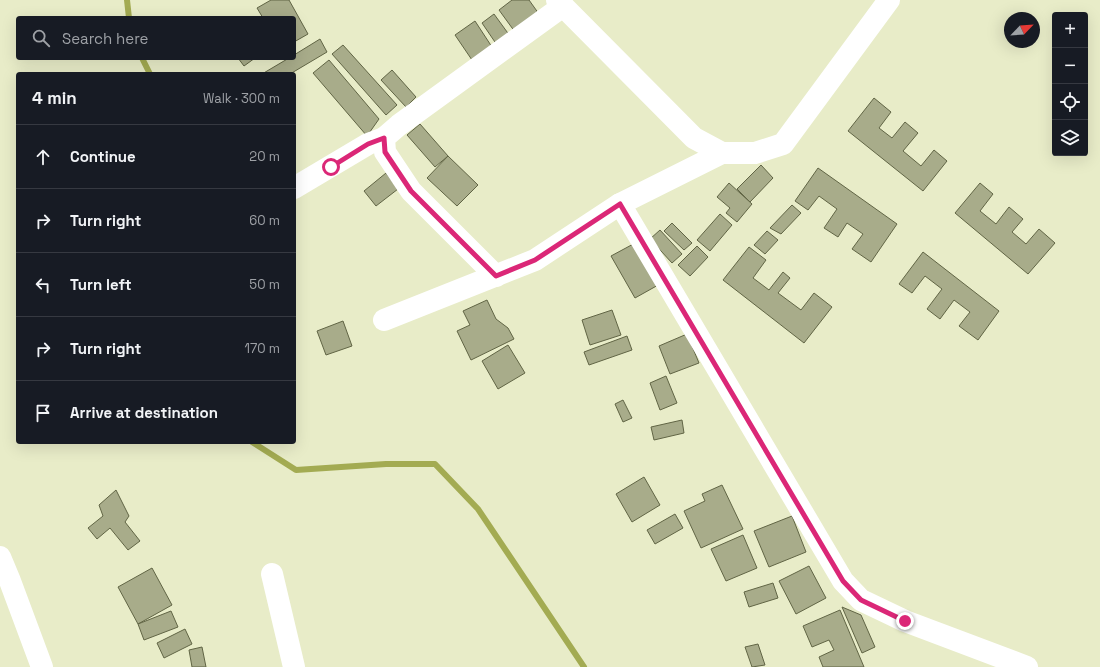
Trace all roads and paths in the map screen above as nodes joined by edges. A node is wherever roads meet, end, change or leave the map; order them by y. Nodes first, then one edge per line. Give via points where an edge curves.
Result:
1 (889, 0) edge
2 (560, 3) edge
3 (384, 138) junction
4 (722, 153) junction
5 (296, 187) edge
6 (620, 204) junction
7 (496, 276) junction
8 (384, 320) dead end
9 (0, 557) edge
10 (272, 574) dead end
11 (42, 667) edge
12 (294, 667) edge
13 (1027, 667) edge

1 - 4 street via 783,144 755,153
2 - 3 street
2 - 4 street via 694,138
3 - 5 street via 368,144
3 - 7 street via 385,152 411,191
4 - 6 street
6 - 7 street via 535,260
6 - 13 street via 843,581 861,600 905,621
7 - 8 street
9 - 11 street
10 - 12 street

